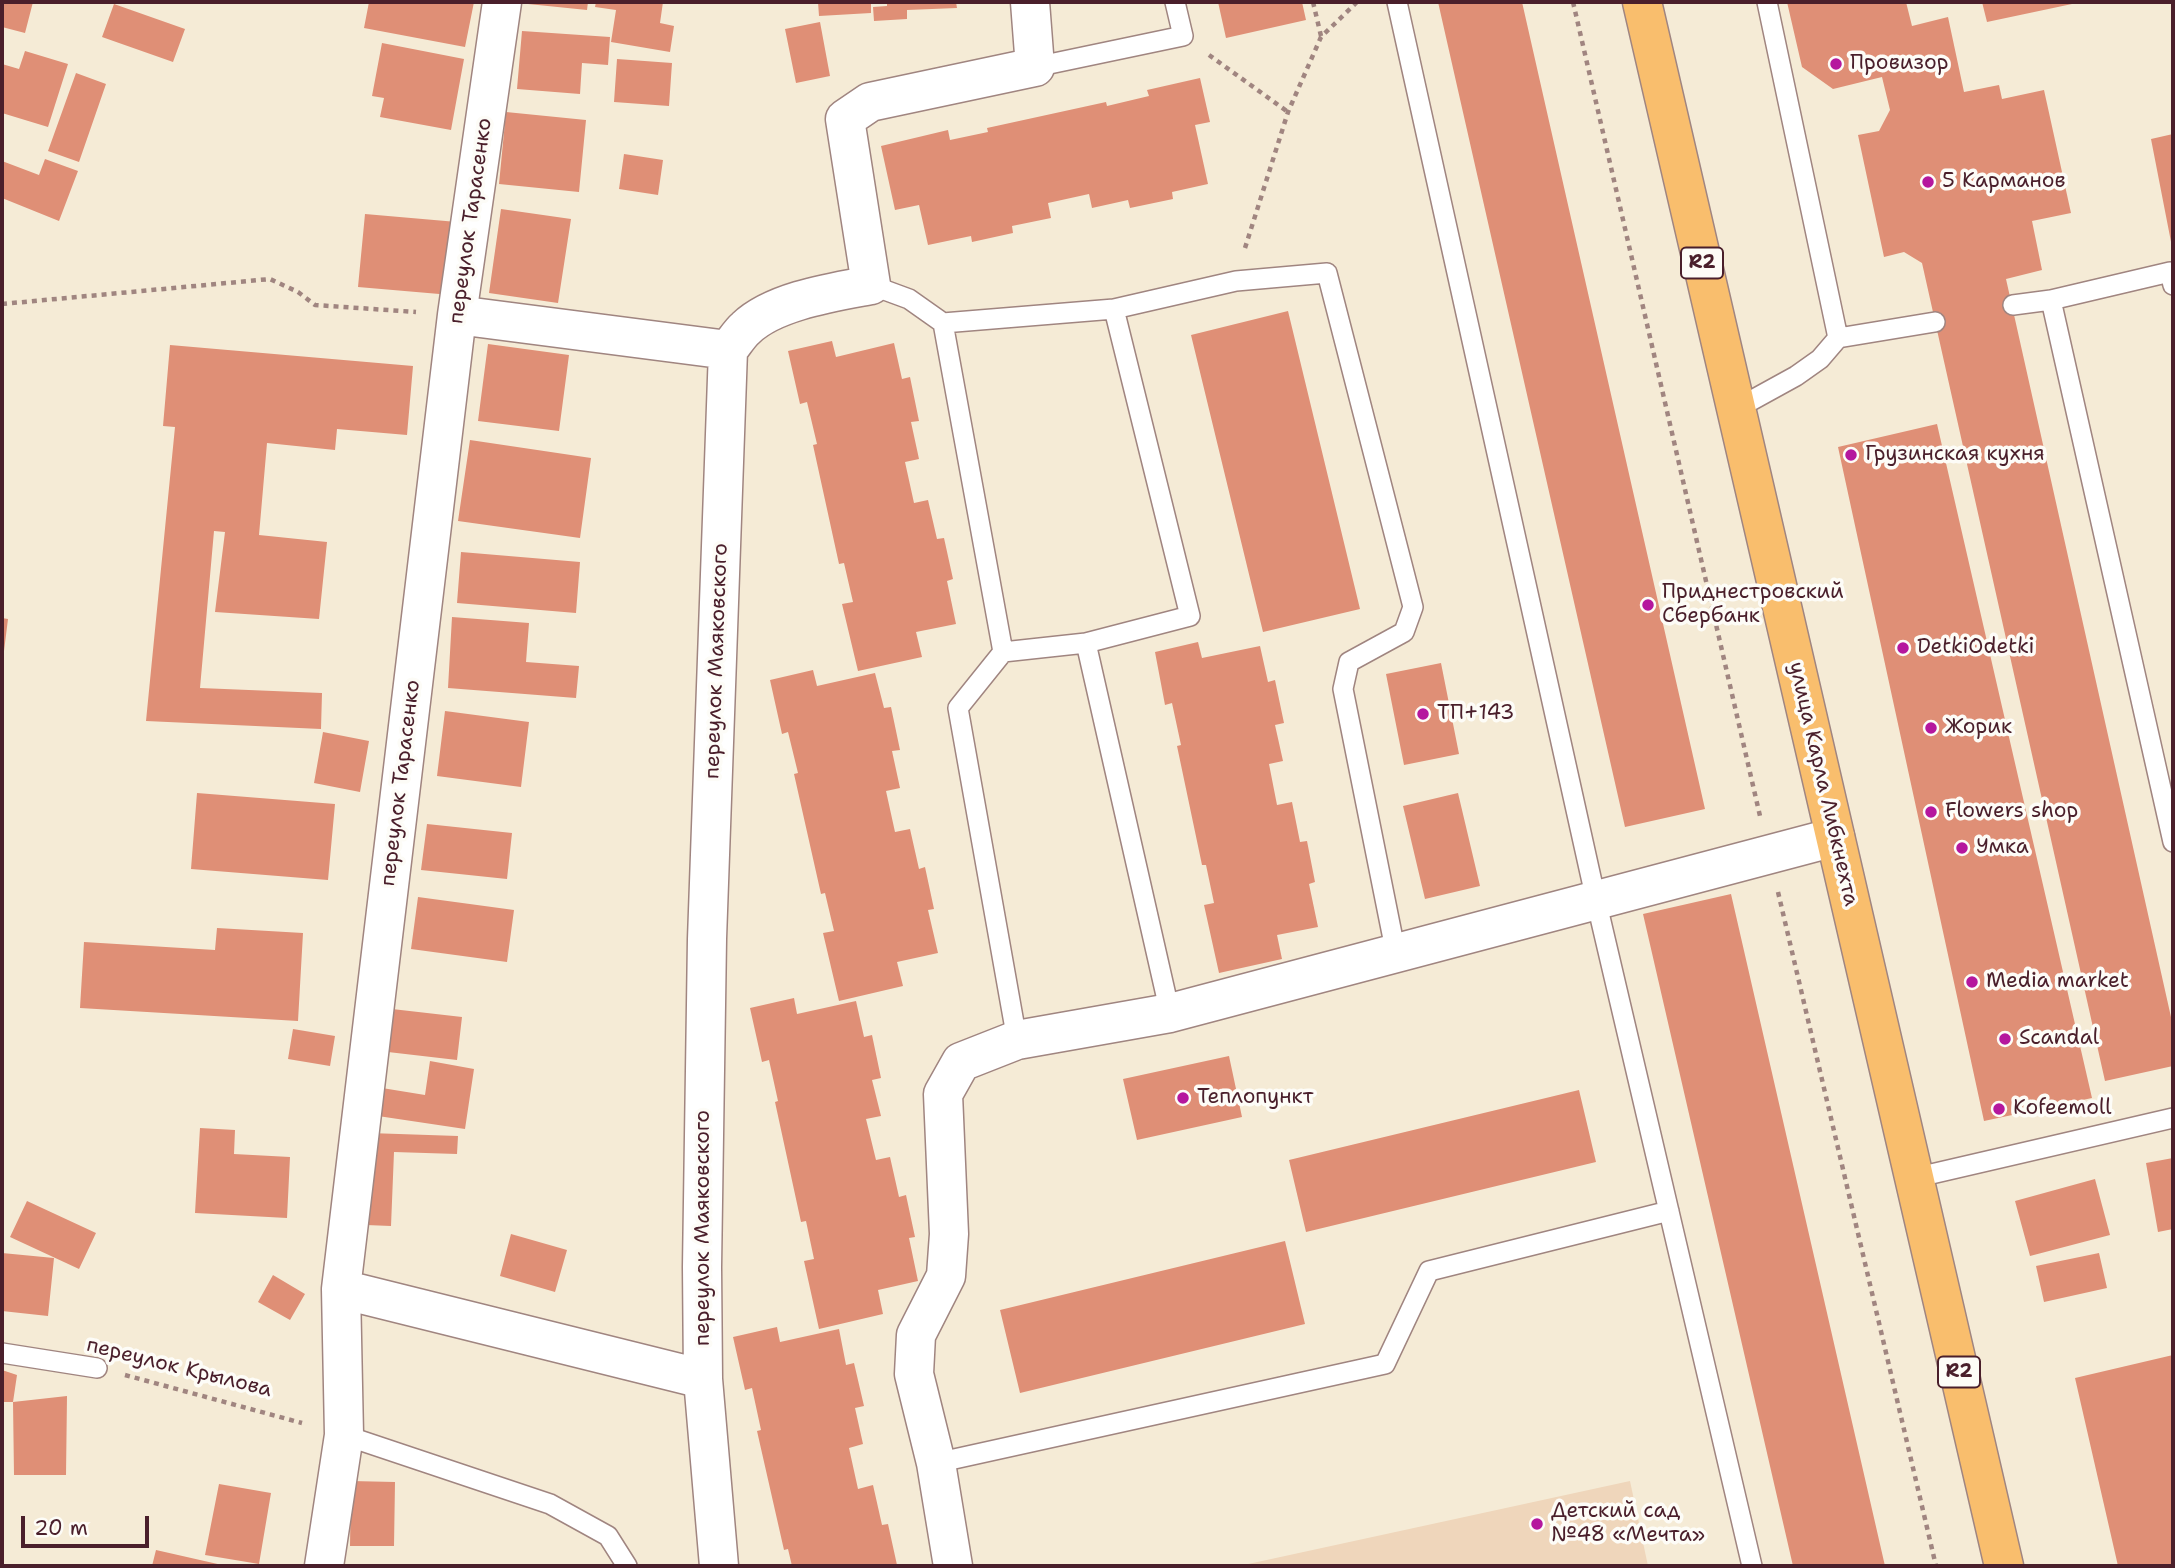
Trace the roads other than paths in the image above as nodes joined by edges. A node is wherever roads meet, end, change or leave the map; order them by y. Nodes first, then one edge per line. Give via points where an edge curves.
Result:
1 (502, 2) edge
2 (1030, 2) edge
3 (1175, 2) edge
4 (1397, 2) edge
5 (1642, 2) edge
6 (1767, 2) edge
7 (1035, 67) junction
8 (871, 285) junction
9 (2173, 285) edge
10 (2050, 300) junction
11 (2012, 305) dead end
12 (1114, 309) junction
13 (457, 315) junction
14 (1935, 322) dead end
15 (943, 323) junction
16 (1838, 338) junction
17 (728, 350) junction
18 (1735, 409) junction
19 (1086, 643) junction
20 (1003, 652) junction
21 (1835, 837) junction
22 (2173, 842) edge
23 (1596, 901) junction
24 (1396, 954) junction
25 (1170, 1013) junction
26 (1017, 1040) junction
27 (2173, 1118) edge
28 (1914, 1178) junction
29 (1669, 1210) junction
30 (341, 1289) junction
31 (2, 1353) edge
32 (97, 1368) road end
33 (703, 1379) junction
34 (344, 1435) junction
35 (936, 1462) junction
36 (324, 1566) edge
37 (627, 1566) edge
38 (719, 1566) edge
39 (953, 1566) edge
40 (1752, 1566) edge
41 (2004, 1566) edge

1 - 13 street, переулок Тарасенко
2 - 7 street
3 - 7 lane via 1183,36
4 - 23 lane
5 - 18 main road, улица Карла Либкнехта / R2
6 - 16 lane
7 - 8 street via 870,102 845,119
8 - 15 lane via 909,299
8 - 17 street via 783,306 747,327
9 - 10 lane via 2170,272
10 - 11 lane
10 - 22 lane
12 - 15 lane
12 - 19 lane via 1190,616
12 - 24 lane via 1236,281 1327,273 1413,607 1404,632 1349,662 1343,689
13 - 17 street
13 - 30 street, переулок Тарасенко
14 - 16 lane
15 - 20 lane
16 - 18 lane via 1796,376
17 - 33 street, переулок Маяковского via 707,939
18 - 21 main road, улица Карла Либкнехта / R2
19 - 20 lane
19 - 25 lane
20 - 26 lane via 958,708
21 - 23 street
21 - 28 main road, улица Карла Либкнехта / R2
23 - 24 street
23 - 29 lane
24 - 25 street
25 - 26 street
26 - 35 street via 961,1062 943,1094 949,1234 946,1276 916,1335 914,1374
27 - 28 lane
28 - 41 main road, улица Карла Либкнехта / R2
29 - 35 lane via 1429,1271 1385,1364
29 - 40 lane
30 - 33 street
30 - 34 street, переулок Тарасенко
31 - 32 lane, переулок Крылова
33 - 38 street, переулок Маяковского
34 - 36 street, переулок Тарасенко
34 - 37 lane via 551,1504 608,1536
35 - 39 street

